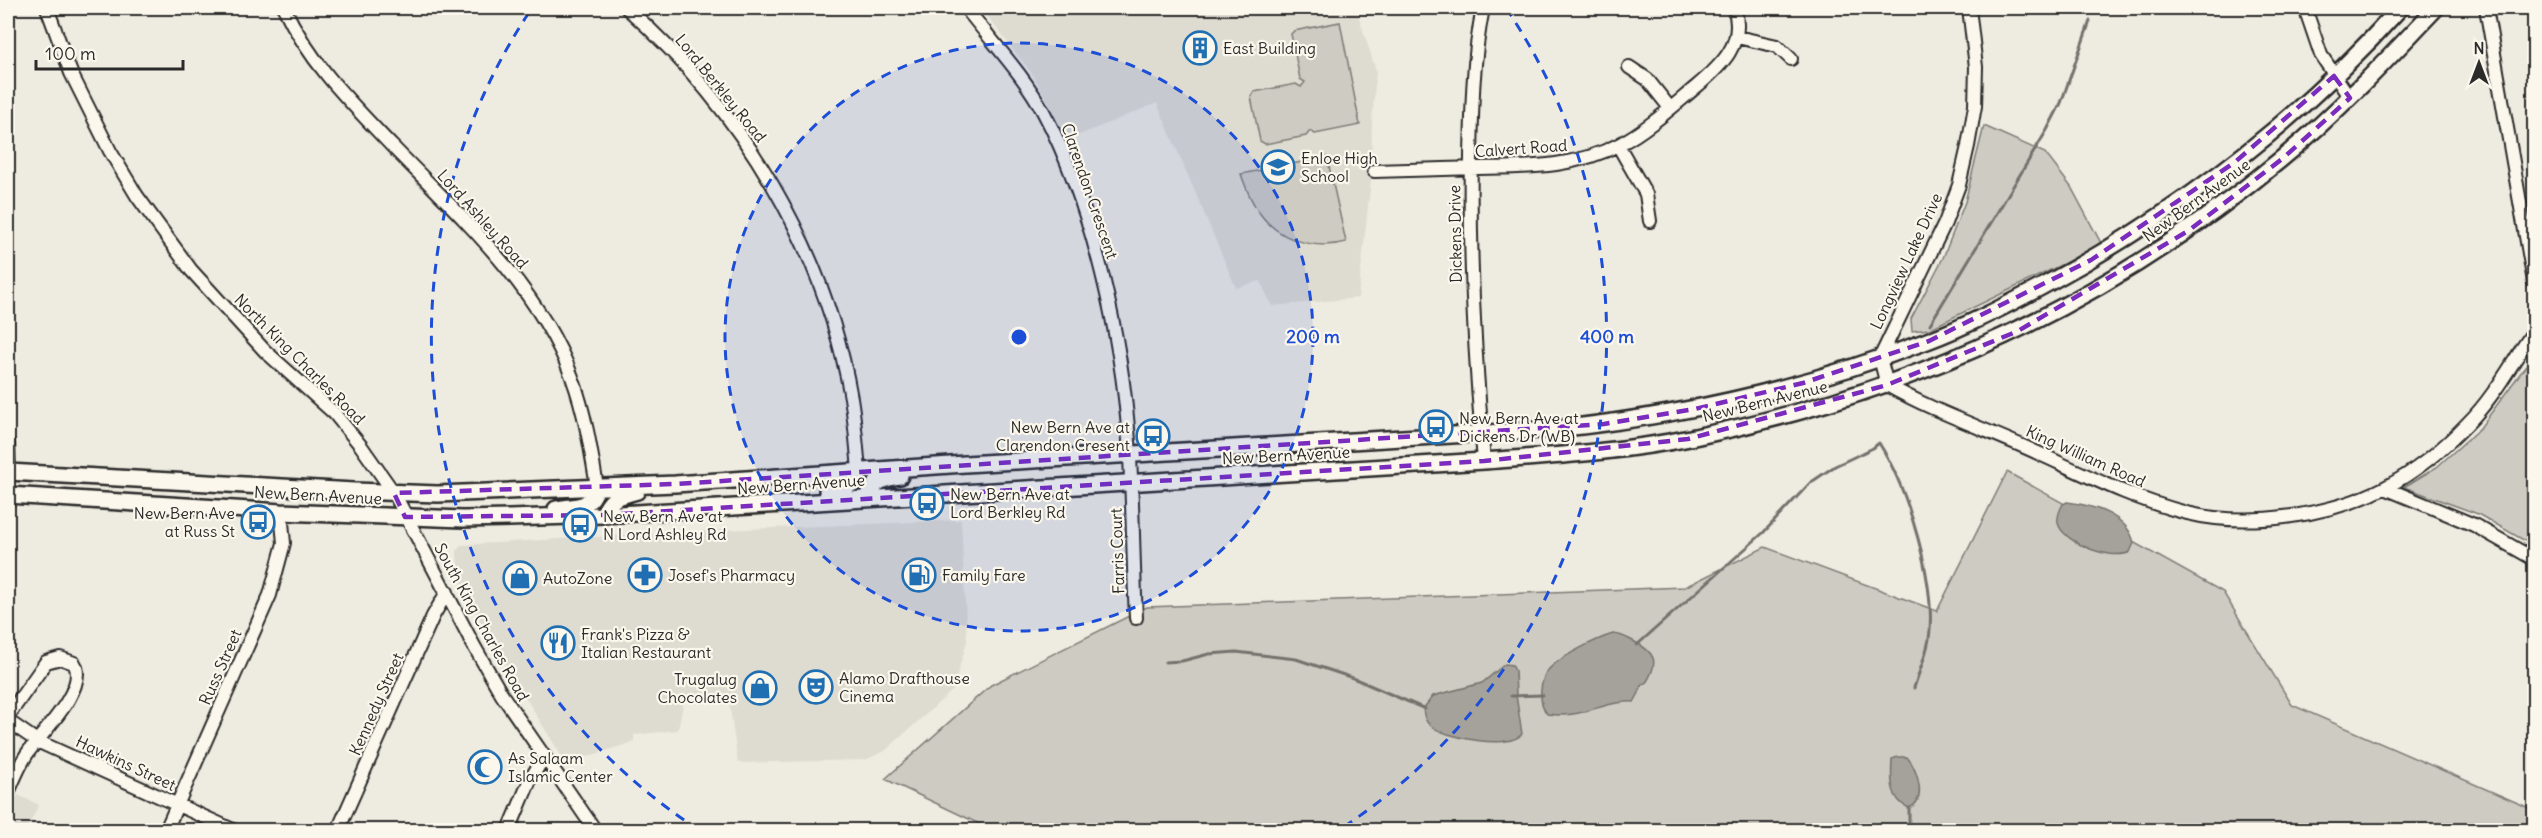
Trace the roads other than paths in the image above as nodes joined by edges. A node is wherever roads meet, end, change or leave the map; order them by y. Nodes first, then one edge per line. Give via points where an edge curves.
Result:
1 (47, 8) edge
2 (284, 8) edge
3 (627, 8) edge
4 (966, 8) edge
5 (1483, 8) edge
6 (1734, 8) edge
7 (1970, 8) edge
8 (2306, 8) edge
9 (2400, 8) edge
10 (2436, 8) edge
11 (2486, 8) edge
12 (1737, 37) junction
13 (1791, 59) dead end
14 (1629, 67) dead end
15 (2334, 76) junction
16 (2350, 98) junction
17 (1670, 108) junction
18 (1618, 145) junction
19 (1471, 168) junction
20 (1374, 171) dead end
21 (1650, 221) dead end
22 (2535, 282) edge
23 (2535, 331) edge
24 (1880, 358) junction
25 (1887, 385) junction
26 (1481, 433) junction
27 (8, 443) edge
28 (1130, 455) junction
29 (1484, 461) junction
30 (964, 464) junction
31 (859, 471) junction
32 (8, 472) edge
33 (716, 481) junction
34 (1131, 482) junction
35 (597, 487) junction
36 (2385, 488) junction
37 (394, 493) junction
38 (8, 495) edge
39 (867, 497) junction
40 (775, 503) junction
41 (281, 512) junction
42 (603, 515) junction
43 (405, 517) junction
44 (509, 518) junction
45 (2535, 559) edge
46 (447, 592) junction
47 (1136, 618) dead end
48 (8, 716) edge
49 (8, 721) edge
50 (37, 741) junction
51 (544, 757) junction
52 (8, 793) edge
53 (177, 806) junction
54 (166, 831) edge
55 (232, 831) edge
56 (338, 831) edge
57 (509, 831) edge
58 (595, 831) edge

1 - 37 street, North King Charles Road via 71,73 137,196 191,270 265,351 334,413
2 - 35 street, Lord Ashley Road via 304,46 333,85 489,246 524,290 572,376
3 - 31 street, Lord Berkley Road via 655,32 721,108 784,205 820,285 841,353
4 - 28 street, Clarendon Crescent via 1040,105 1074,186 1094,245 1113,323
5 - 19 street, Dickens Drive via 1474,55
6 - 12 street
7 - 24 street, Longview Lake Drive via 1976,46 1975,106 1959,185 1936,245
8 - 15 street via 2321,55
9 - 15 main road, New Bern Avenue
10 - 16 main road, New Bern Avenue
11 - 22 street
12 - 13 street via 1777,46
12 - 17 street, Calvert Road via 1716,71
14 - 17 street via 1647,79
15 - 16 street
15 - 24 main road, New Bern Avenue via 2235,162 2091,260 2005,306
16 - 25 main road, New Bern Avenue via 2235,196 2132,267 2018,331
17 - 18 street, Calvert Road via 1642,132
18 - 19 street, Calvert Road via 1570,163
18 - 21 street via 1647,194
19 - 20 street, Calvert Road
19 - 26 street, Dickens Drive via 1470,237
23 - 36 street, King William Road via 2469,423 2431,457
24 - 25 street
24 - 26 main road, New Bern Avenue via 1803,383 1695,409 1604,424
25 - 29 main road, New Bern Avenue via 1785,416 1688,439 1599,452
25 - 36 street, King William Road via 1920,404 1997,434 2123,493 2187,513 2219,519 2301,514
26 - 28 main road, New Bern Avenue
26 - 29 street, Dickens Drive
27 - 32 street
28 - 30 main road, New Bern Avenue
28 - 34 street, Clarendon Crescent
29 - 34 main road, New Bern Avenue
30 - 31 main road, New Bern Avenue
30 - 39 main road via 949,470 880,480
31 - 33 main road, New Bern Avenue
31 - 40 main road via 845,489
32 - 37 main road, New Bern Avenue
33 - 35 main road, New Bern Avenue
33 - 42 main road via 637,491 608,502
34 - 39 main road, New Bern Avenue
34 - 47 street, Farris Court
35 - 37 main road, New Bern Avenue
35 - 44 main road via 587,504
36 - 45 street via 2474,525
37 - 43 street, North King Charles Road
38 - 41 main road, New Bern Avenue
39 - 40 main road, New Bern Avenue
40 - 42 main road, New Bern Avenue
41 - 43 main road, New Bern Avenue
41 - 53 street, Russ Street via 284,543 270,595
42 - 44 main road, New Bern Avenue
43 - 44 main road, New Bern Avenue
43 - 46 street, South King Charles Road
46 - 51 street, South King Charles Road via 483,663
46 - 56 street, Kennedy Street
48 - 50 street via 46,662 60,658 74,663 78,674 74,688
49 - 50 street, Hawkins Street
50 - 52 street via 27,752
50 - 53 street, Hawkins Street
51 - 57 street
51 - 58 street, South King Charles Road
53 - 54 street, Russ Street
53 - 55 street, Hawkins Street

